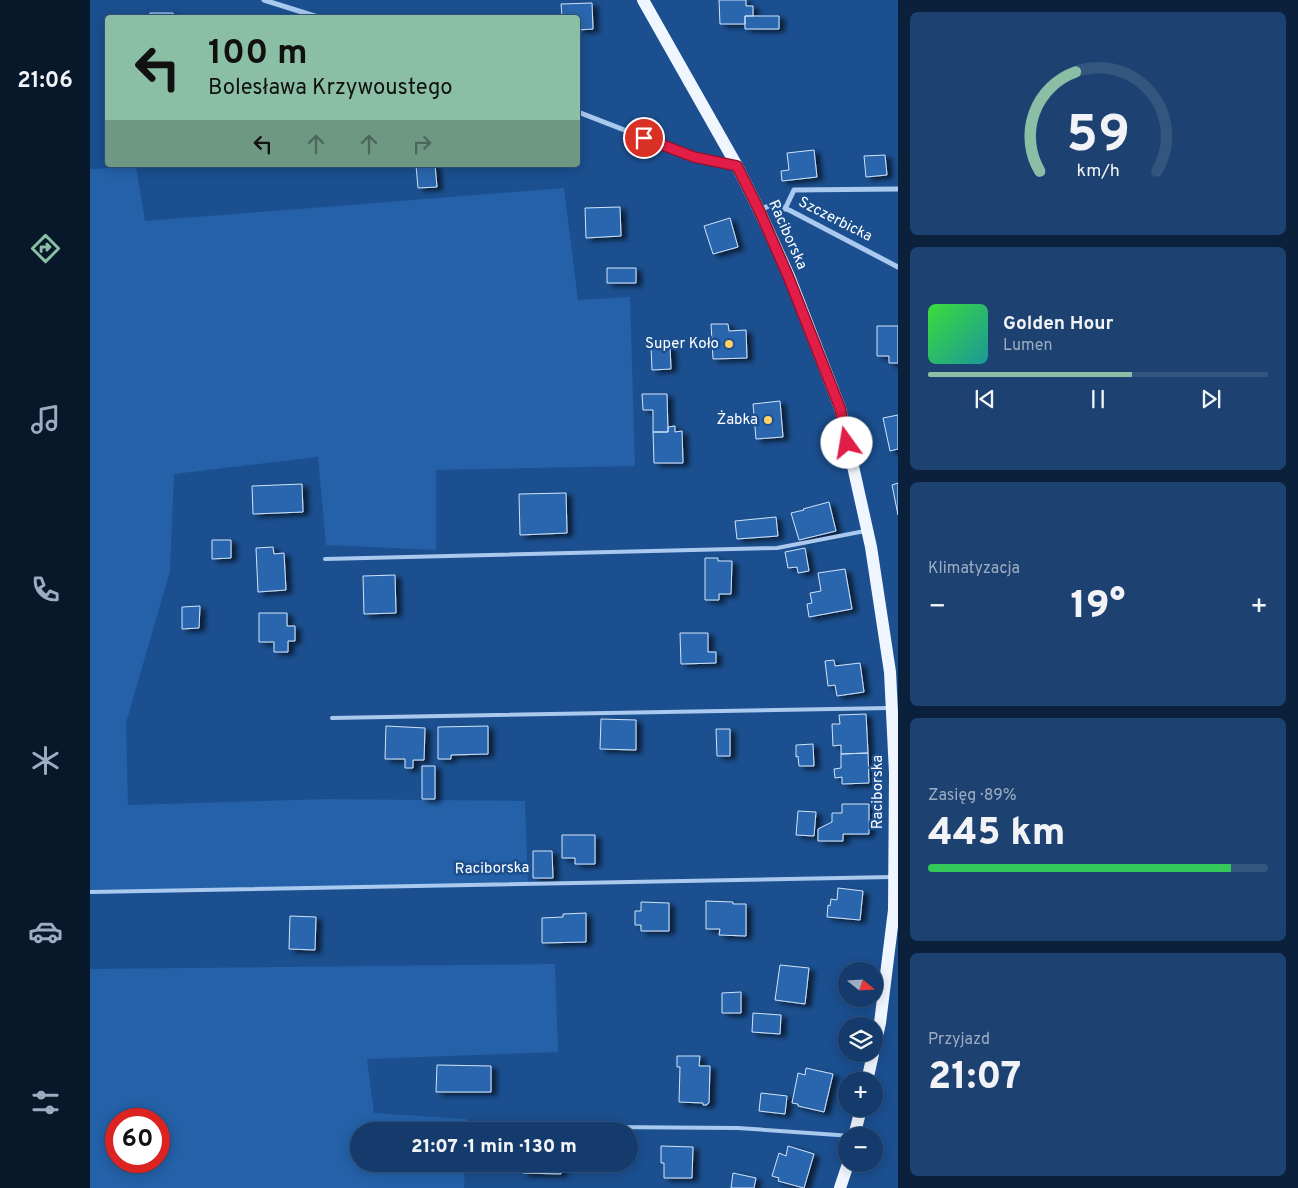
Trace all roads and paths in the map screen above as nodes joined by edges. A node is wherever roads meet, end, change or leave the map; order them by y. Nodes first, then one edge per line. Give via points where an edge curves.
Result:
1 (264, 0) edge
2 (643, 0) edge
3 (312, 15) edge
4 (580, 113) edge
5 (737, 166) junction
6 (898, 189) edge
7 (786, 209) junction
8 (759, 210) junction
9 (898, 267) edge
10 (867, 530) junction
11 (325, 558) dead end
12 (892, 708) junction
13 (332, 718) dead end
14 (894, 877) junction
15 (90, 892) edge
16 (881, 1017) edge
17 (638, 1127) edge
18 (838, 1135) edge
19 (845, 1172) edge
20 (840, 1188) edge

1 - 3 street
2 - 5 main road, Raciborska
4 - 5 street via 694,157
5 - 8 main road, Raciborska
6 - 7 street, Raciborska via 794,190
7 - 8 street, Szczerbicka via 774,204
7 - 9 street, Szczerbicka
8 - 10 main road, Raciborska via 840,408
10 - 11 lane via 777,548
10 - 12 main road, Raciborska via 890,672
12 - 13 lane
12 - 14 main road, Raciborska
14 - 15 lane, Raciborska
14 - 16 main road, Raciborska via 894,910
17 - 18 lane via 738,1128
19 - 20 main road

